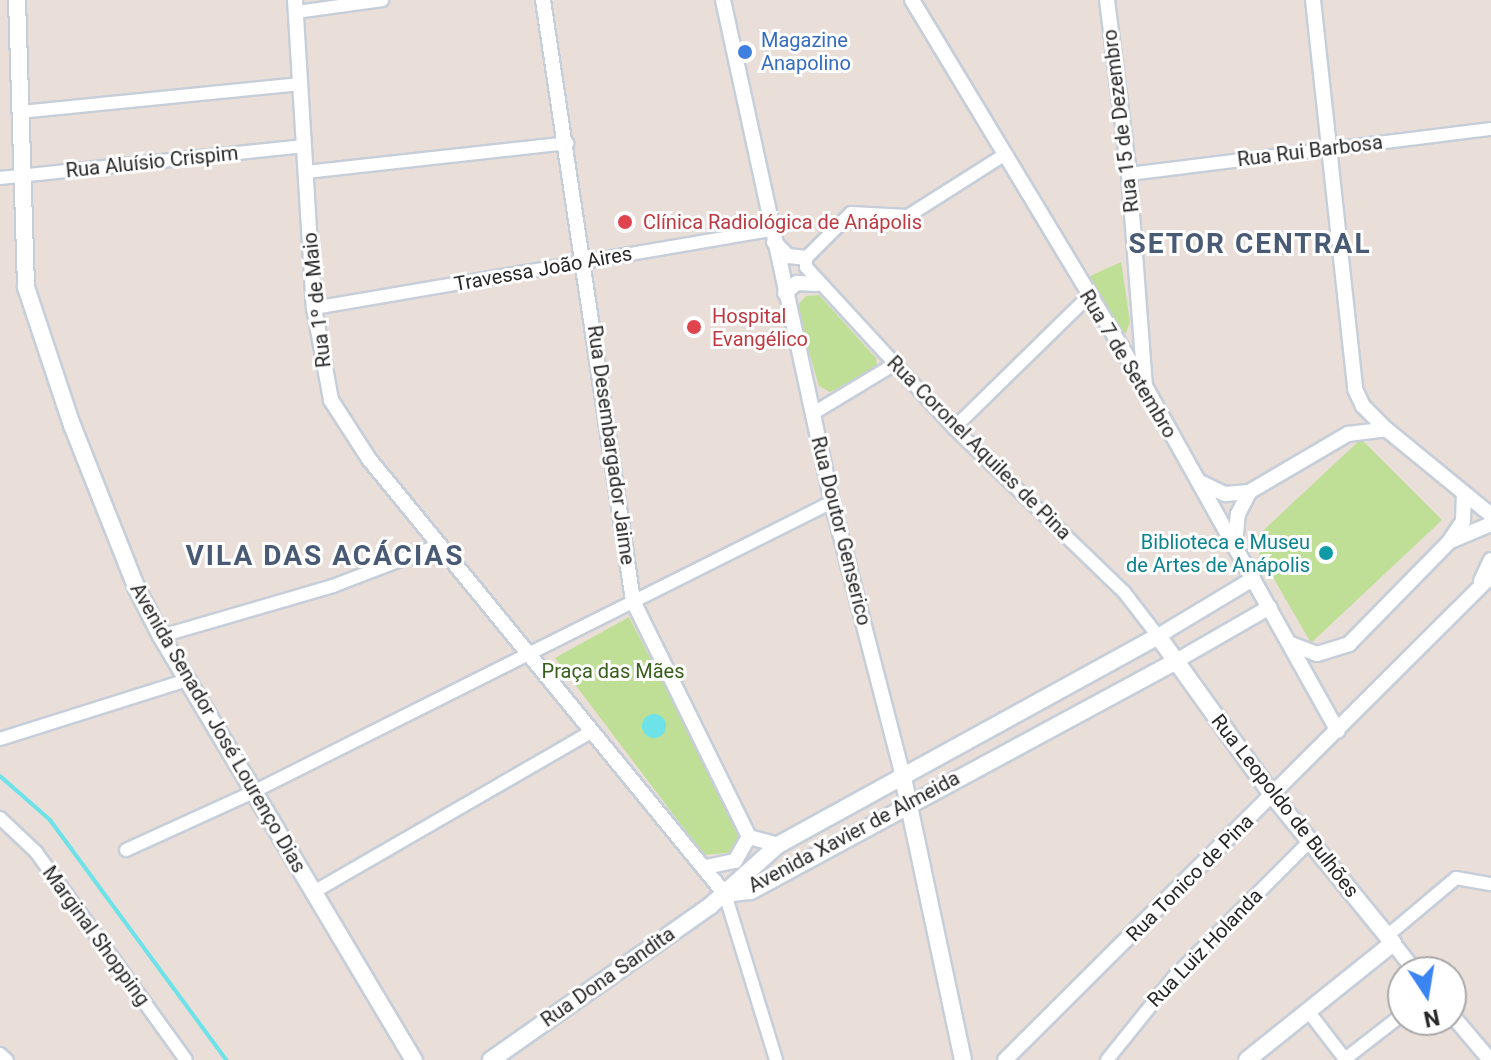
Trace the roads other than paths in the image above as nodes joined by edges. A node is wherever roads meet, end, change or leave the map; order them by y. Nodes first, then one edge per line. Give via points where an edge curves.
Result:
1 (17, 0) edge
2 (382, 0) edge
3 (543, 0) edge
4 (723, 0) edge
5 (912, 0) edge
6 (1107, 0) edge
7 (1313, 0) edge
8 (295, 6) edge
9 (300, 84) junction
10 (20, 112) junction
11 (1491, 129) edge
12 (567, 143) junction
13 (304, 146) junction
14 (1329, 149) junction
15 (1004, 155) junction
16 (306, 172) junction
17 (1129, 174) junction
18 (21, 176) junction
19 (0, 178) edge
20 (773, 236) junction
21 (806, 258) junction
22 (585, 262) junction
23 (817, 284) junction
24 (785, 293) junction
25 (1088, 297) junction
26 (314, 308) junction
27 (895, 364) junction
28 (1145, 386) junction
29 (812, 414) junction
30 (954, 428) junction
31 (1386, 429) junction
32 (1191, 472) junction
33 (1249, 492) junction
34 (1464, 493) junction
35 (832, 502) junction
36 (1491, 515) edge
37 (1491, 524) edge
38 (1449, 542) junction
39 (440, 545) junction
40 (1235, 547) junction
41 (1491, 560) edge
42 (1491, 576) edge
43 (1253, 579) junction
44 (1475, 592) junction
45 (633, 601) junction
46 (1270, 607) junction
47 (161, 636) junction
48 (1158, 636) junction
49 (1291, 644) junction
50 (532, 653) junction
51 (1176, 661) junction
52 (187, 680) junction
53 (593, 731) junction
54 (1338, 731) junction
55 (0, 739) edge
56 (902, 773) junction
57 (251, 793) junction
58 (1273, 796) junction
59 (909, 803) junction
60 (0, 818) edge
61 (749, 837) junction
62 (1310, 841) junction
63 (778, 845) junction
64 (126, 850) dead end
65 (706, 867) junction
66 (1491, 884) edge
67 (312, 893) junction
68 (725, 894) junction
69 (1390, 939) junction
70 (1403, 956) edge
71 (1308, 1011) junction
72 (1387, 1026) edge
73 (1467, 1033) edge
74 (0, 1054) edge
75 (7, 1060) edge
76 (186, 1060) edge
77 (414, 1060) edge
78 (491, 1060) edge
79 (776, 1060) edge
80 (963, 1060) edge
81 (1005, 1060) edge
82 (1107, 1060) edge
83 (1247, 1060) edge
84 (1490, 1060) edge

1 - 10 main road, Avenida Senador José Lourenço Dias
2 - 8 street
3 - 12 street, Rua Desembargador Jaime
4 - 20 street, Rua Doutor Genserico
5 - 15 street, Rua 7 de Setembro
6 - 17 street, Rua 15 de Dezembro
7 - 14 street
8 - 9 street, Rua 1º de Maio
9 - 10 street
9 - 13 street, Rua 1º de Maio
10 - 18 main road, Avenida Senador José Lourenço Dias
11 - 14 street, Rua Rui Barbosa
12 - 16 street
12 - 22 street, Rua Desembargador Jaime
13 - 16 street, Rua 1º de Maio
13 - 18 street, Rua Aluísio Crispim
14 - 17 street, Rua Rui Barbosa
14 - 31 street via 1355,389 1363,406
15 - 21 street via 908,216 851,213
15 - 25 street, Rua 7 de Setembro
16 - 26 street, Rua 1º de Maio
17 - 28 street, Rua 15 de Dezembro
18 - 19 street, Rua Aluísio Crispim
18 - 47 main road, Avenida Senador José Lourenço Dias via 26,287 108,517
20 - 21 street via 788,256
20 - 22 street, Travessa João Aires
20 - 24 street, Rua Doutor Genserico
21 - 23 street, Rua Coronel Aquiles de Pina via 808,275
22 - 26 street, Travessa João Aires
22 - 45 street, Rua Desembargador Jaime
23 - 24 street via 797,283
23 - 27 street, Rua Coronel Aquiles de Pina
24 - 29 street, Rua Doutor Genserico
25 - 28 street, Rua 7 de Setembro
25 - 30 street
26 - 39 street, Rua 1º de Maio via 324,375 342,421
27 - 29 street
27 - 30 street, Rua Coronel Aquiles de Pina
28 - 32 street, Rua 7 de Setembro
29 - 35 street, Rua Doutor Genserico
30 - 48 street, Rua Coronel Aquiles de Pina via 1124,592
31 - 33 street via 1348,434
31 - 34 street
32 - 33 street via 1217,493
32 - 40 street, Rua 7 de Setembro
33 - 40 street via 1238,514
34 - 36 street
34 - 38 street via 1463,521
35 - 45 street
35 - 56 street, Rua Doutor Genserico
37 - 38 street
38 - 49 street via 1349,644 1317,654
39 - 47 street via 347,581
39 - 50 street, Rua 1º de Maio
40 - 43 street, Rua 7 de Setembro
41 - 44 street, Rua Tonico de Pina
42 - 44 street, Rua Tonico de Pina
43 - 46 street, Rua 7 de Setembro
43 - 48 street, Avenida Xavier de Almeida
44 - 54 street, Rua Tonico de Pina
45 - 50 street
45 - 61 street, Rua Desembargador Jaime
46 - 49 street, Rua 7 de Setembro
46 - 51 street, Avenida Xavier de Almeida
47 - 52 main road, Avenida Senador José Lourenço Dias
48 - 51 main road, Rua Leopoldo de Bulhões
48 - 56 main road, Avenida Xavier de Almeida
49 - 54 street, Rua 7 de Setembro
50 - 53 street, Rua 1º de Maio
50 - 57 street
51 - 58 main road, Rua Leopoldo de Bulhões
51 - 59 main road, Avenida Xavier de Almeida
52 - 55 street
52 - 57 main road, Avenida Senador José Lourenço Dias
53 - 65 street, Rua 1º de Maio
53 - 67 street
54 - 58 street, Rua Tonico de Pina
56 - 59 main road, Rua Doutor Genserico
56 - 63 main road, Avenida Xavier de Almeida
57 - 64 street
57 - 67 main road, Avenida Senador José Lourenço Dias
58 - 62 main road, Rua Leopoldo de Bulhões
58 - 81 street, Rua Tonico de Pina
59 - 68 main road, Avenida Xavier de Almeida via 751,891
59 - 80 main road, Rua Doutor Genserico
60 - 76 street, Marginal Shopping via 36,852
61 - 63 street
61 - 65 street via 735,861
62 - 69 main road, Rua Leopoldo de Bulhões
62 - 82 street, Rua Luiz Holanda via 1174,977
63 - 68 main road, Avenida Xavier de Almeida via 740,874
65 - 68 street, Rua 1º de Maio
66 - 69 street via 1456,878
67 - 77 main road, Avenida Senador José Lourenço Dias
68 - 78 main road, Rua Dona Sandita
68 - 79 street
69 - 70 street, Rua Leopoldo de Bulhões
69 - 71 main road
71 - 72 street via 1345,1059
71 - 83 main road
73 - 84 street
74 - 75 street

